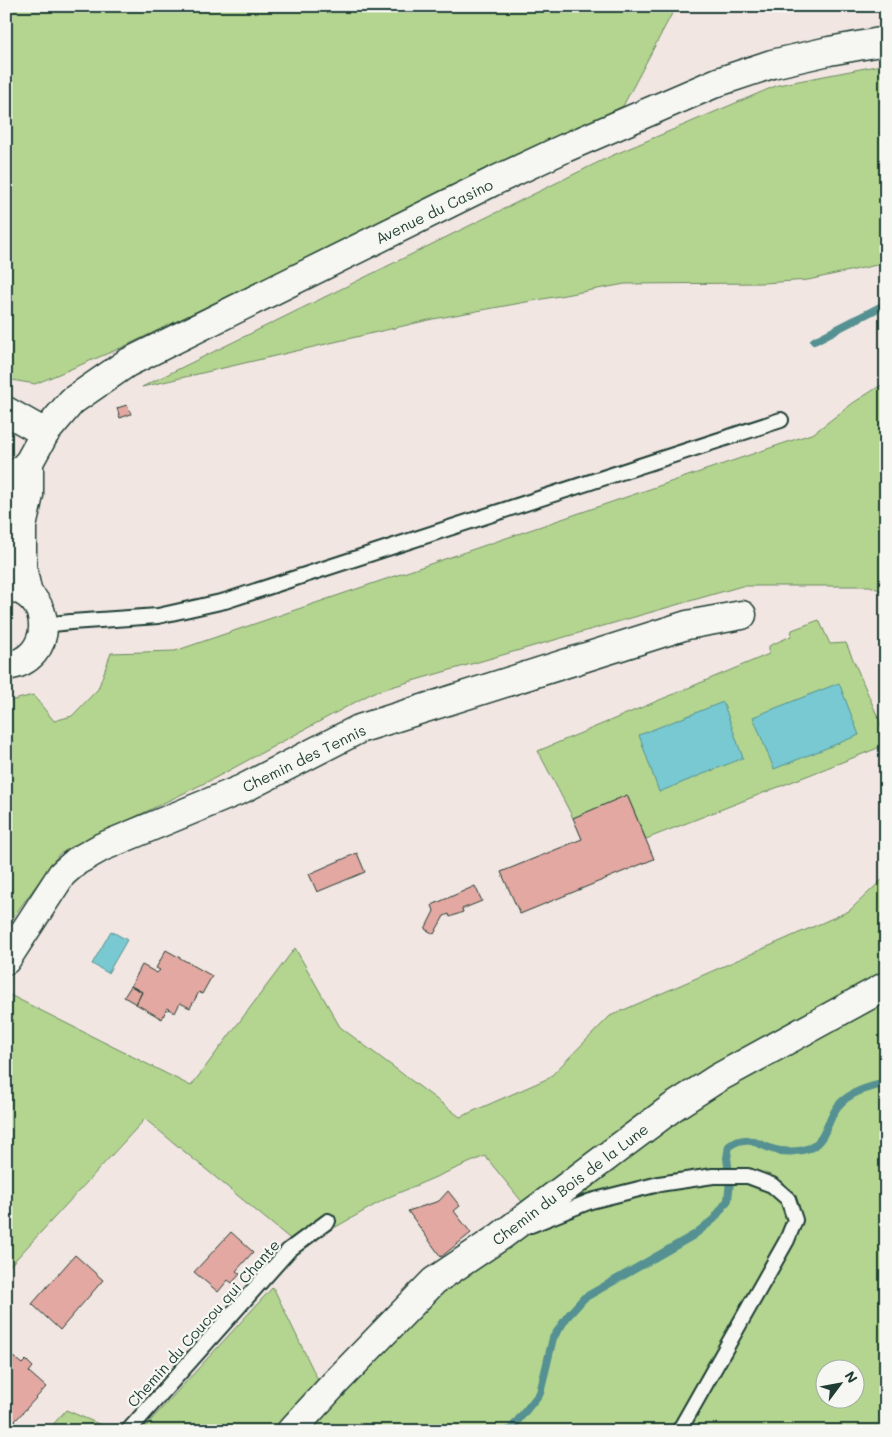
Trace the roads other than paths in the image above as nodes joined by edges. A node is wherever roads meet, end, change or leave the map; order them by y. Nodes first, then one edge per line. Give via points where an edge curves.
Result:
1 (886, 41) edge
2 (6, 412) edge
3 (781, 420) dead end
4 (45, 433) junction
5 (29, 462) junction
6 (6, 495) edge
7 (17, 590) edge
8 (742, 615) dead end
9 (44, 626) junction
10 (6, 666) edge
11 (6, 960) edge
12 (886, 986) edge
13 (328, 1221) dead end
14 (501, 1236) junction
15 (128, 1431) edge
16 (292, 1431) edge
17 (679, 1431) edge

1 - 4 street, Avenue du Casino via 772,64 718,82 492,182 127,363 72,401
2 - 4 street
3 - 9 lane via 225,600 158,616
4 - 5 street, Avenue du Casino
5 - 6 street, Avenue du Casino via 10,482
5 - 7 street, Avenue du Casino via 29,495 22,526 22,566
7 - 9 street via 37,603
8 - 11 street, Chemin des Tennis via 687,625 359,729 242,789 102,846 76,861 62,874
9 - 10 street via 40,642 30,657
12 - 14 street, Chemin du Bois de la Lune via 718,1078 672,1107
13 - 15 lane, Chemin du Coucou qui Chante via 289,1250
14 - 16 street, Chemin du Bois de la Lune via 434,1281
14 - 17 lane via 591,1201 659,1184 713,1176 748,1176 772,1185 788,1199 795,1220 787,1240

